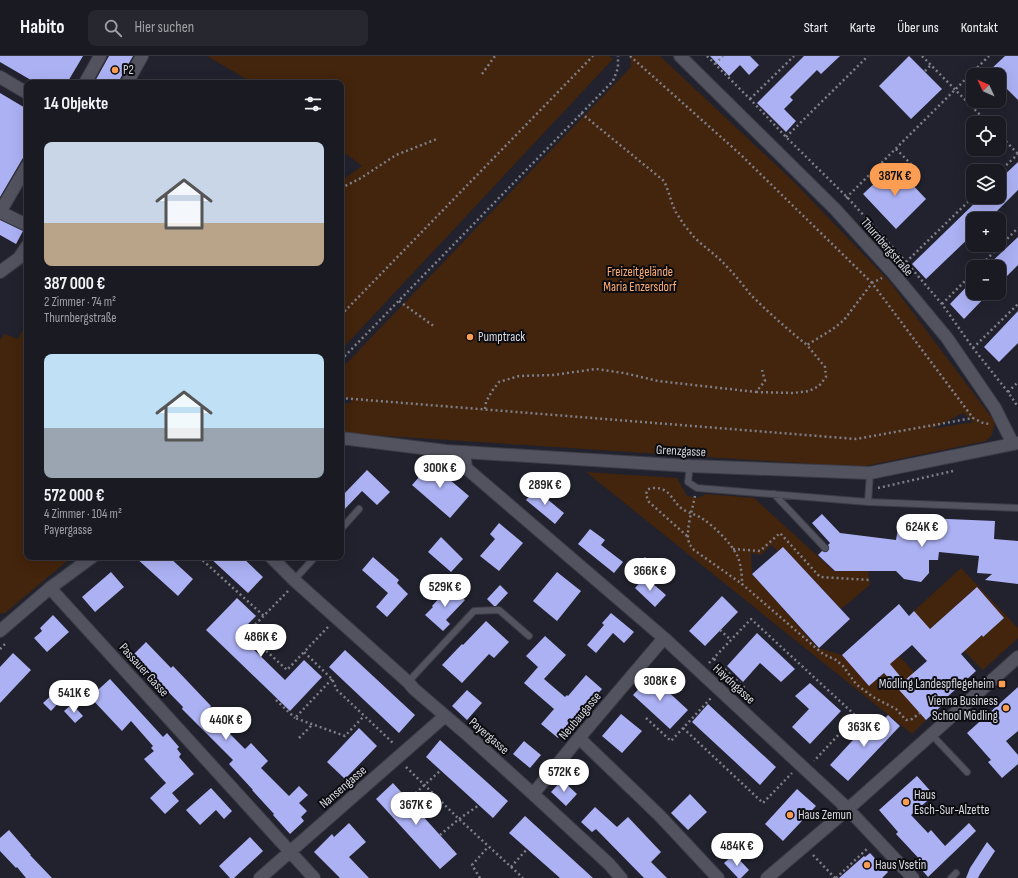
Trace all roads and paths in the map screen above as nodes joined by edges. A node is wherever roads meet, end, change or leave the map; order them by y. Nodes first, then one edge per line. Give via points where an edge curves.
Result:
1 (100, 56) edge
2 (142, 56) edge
3 (495, 56) edge
4 (593, 56) edge
5 (618, 56) edge
6 (630, 56) edge
7 (680, 56) edge
8 (707, 56) edge
9 (723, 56) edge
10 (794, 56) edge
11 (868, 56) edge
12 (922, 56) edge
13 (989, 56) edge
14 (715, 64) junction
15 (931, 65) junction
16 (925, 72) dead end
17 (482, 74) dead end
18 (0, 77) edge
19 (87, 80) edge
20 (129, 80) edge
21 (955, 90) junction
22 (24, 91) edge
23 (750, 99) junction
24 (581, 113) junction
25 (981, 116) edge
26 (786, 137) junction
27 (437, 139) dead end
28 (1006, 141) edge
29 (774, 149) junction
30 (896, 149) junction
31 (1018, 154) edge
32 (1006, 165) edge
33 (24, 171) edge
34 (908, 181) dead end
35 (344, 186) edge
36 (847, 197) junction
37 (966, 204) edge
38 (835, 209) junction
39 (0, 212) edge
40 (24, 224) edge
41 (1018, 228) edge
42 (24, 250) edge
43 (986, 260) edge
44 (906, 262) junction
45 (0, 272) edge
46 (893, 273) junction
47 (966, 280) edge
48 (872, 283) junction
49 (399, 301) junction
50 (942, 304) junction
51 (1018, 304) edge
52 (344, 313) edge
53 (435, 327) dead end
54 (807, 345) junction
55 (973, 348) junction
56 (344, 357) edge
57 (762, 370) dead end
58 (1018, 382) edge
59 (756, 392) junction
60 (1008, 392) junction
61 (344, 398) edge
62 (1018, 407) edge
63 (485, 410) junction
64 (973, 418) junction
65 (1004, 426) junction
66 (344, 438) edge
67 (1015, 444) edge
68 (464, 452) junction
69 (690, 466) junction
70 (870, 473) junction
71 (697, 488) junction
72 (774, 494) junction
73 (868, 502) junction
74 (1018, 508) edge
75 (359, 509) dead end
76 (692, 513) junction
77 (344, 526) edge
78 (688, 536) junction
79 (733, 548) junction
80 (825, 548) dead end
81 (88, 560) edge
82 (202, 560) edge
83 (273, 560) edge
84 (312, 560) edge
85 (870, 580) dead end
86 (295, 581) junction
87 (742, 584) junction
88 (50, 588) junction
89 (264, 616) junction
90 (337, 618) junction
91 (720, 630) dead end
92 (0, 631) edge
93 (529, 636) dead end
94 (664, 638) junction
95 (731, 640) junction
96 (304, 652) junction
97 (1018, 657) edge
98 (714, 659) junction
99 (701, 672) junction
100 (332, 679) junction
101 (408, 682) junction
102 (719, 689) junction
103 (747, 690) dead end
104 (276, 700) dead end
105 (920, 713) dead end
106 (364, 716) junction
107 (445, 716) junction
108 (295, 718) junction
109 (646, 718) dead end
110 (313, 724) junction
111 (683, 728) junction
112 (932, 734) junction
113 (299, 738) dead end
114 (579, 738) junction
115 (400, 756) junction
116 (803, 767) junction
117 (441, 770) dead end
118 (967, 772) dead end
119 (425, 785) junction
120 (533, 794) junction
121 (408, 800) dead end
122 (479, 805) dead end
123 (848, 809) junction
124 (459, 819) junction
125 (440, 835) dead end
126 (877, 840) junction
127 (805, 846) junction
128 (488, 847) junction
129 (527, 849) dead end
130 (290, 851) junction
131 (511, 868) junction
132 (260, 878) edge
133 (314, 878) edge
134 (480, 878) edge
135 (523, 878) edge
136 (621, 878) edge
137 (718, 878) edge
138 (767, 878) edge
139 (835, 878) edge
140 (913, 878) edge

1 - 19 street
2 - 20 street
3 - 17 path
4 - 52 path
5 - 24 path via 618,68 613,80
6 - 48 path via 740,154
7 - 29 street, Thurnbergstraße
8 - 14 path
9 - 14 path
10 - 23 path
11 - 26 path
12 - 15 path
13 - 21 path
14 - 23 path
15 - 16 path
15 - 21 path
18 - 22 street
21 - 25 path
21 - 30 path
23 - 26 path
24 - 49 path
24 - 54 path via 664,181 679,218 694,236 785,328
26 - 29 path
26 - 36 path
27 - 35 path via 396,156
28 - 31 path
29 - 38 street, Thurnbergstraße
30 - 34 path via 918,171
30 - 36 path
31 - 32 path
33 - 39 street
36 - 38 path
36 - 44 path
37 - 44 path
38 - 46 street, Thurnbergstraße
39 - 40 street
41 - 43 path
42 - 45 street via 19,258
44 - 46 path
44 - 50 path
46 - 65 street, Thurnbergstraße via 947,338 995,408
47 - 50 path
48 - 54 path via 844,320
48 - 64 path
49 - 53 path
49 - 56 path
50 - 55 path
51 - 55 path
54 - 59 path via 825,367 826,376 819,386 809,391 793,393
55 - 60 path
57 - 59 path via 765,381
58 - 60 path
59 - 63 path via 658,381 596,369 553,375 519,376 499,382 486,402
60 - 62 path
61 - 63 path
63 - 64 path via 856,440
64 - 65 path via 983,423
65 - 67 street, Thurnbergstraße
66 - 68 street, Grenzgasse
67 - 70 street, Grenzgasse
68 - 69 street, Grenzgasse
68 - 94 street, Haydngasse via 466,468
69 - 70 street, Grenzgasse
69 - 71 lane via 688,482
70 - 73 lane
71 - 72 lane
71 - 76 path
72 - 73 lane
72 - 80 lane
73 - 74 lane
75 - 77 lane
76 - 78 path
76 - 78 path via 682,509 668,493 651,487 647,490 649,502
76 - 79 path via 708,523
78 - 87 path via 689,544 694,550
79 - 85 path via 760,551 780,533 820,577
79 - 87 path via 742,571
81 - 88 street
82 - 89 path
83 - 86 street, Payergasse
84 - 86 lane
86 - 89 path
86 - 90 street, Payergasse
87 - 105 path via 823,654 843,666 856,684 873,697 896,709 906,720
88 - 92 street
88 - 130 street, Passauer Gasse
89 - 96 path via 247,633 287,670
90 - 96 path
90 - 101 street, Payergasse
91 - 95 path
93 - 101 lane via 499,610 474,611
94 - 99 street, Haydngasse
94 - 114 street, Neubaugasse
95 - 98 path
95 - 116 path via 751,619 856,716
96 - 100 path
97 - 112 street
98 - 99 path
98 - 103 path
99 - 102 street, Haydngasse
100 - 106 path via 337,690
100 - 108 path
101 - 107 street, Payergasse
102 - 111 path
102 - 116 street, Haydngasse
104 - 108 path
106 - 110 path via 345,736
106 - 115 path
107 - 115 street, Nansengasse
107 - 120 street, Payergasse
108 - 110 path
109 - 111 path via 671,741
110 - 113 path
111 - 116 path via 763,803
112 - 118 lane
112 - 123 street
114 - 120 street, Neubaugasse
114 - 137 street via 660,816
115 - 119 path
115 - 130 street, Nansengasse
116 - 123 street, Haydngasse
117 - 119 path
119 - 121 path
119 - 124 path
120 - 136 street, Payergasse
122 - 124 path
123 - 126 street, Haydngasse
123 - 127 street
124 - 125 path
124 - 128 path
126 - 139 path
126 - 140 street, Haydngasse
127 - 138 street
127 - 139 path
128 - 131 path
128 - 134 path via 472,865
129 - 131 path
130 - 132 street, Nansengasse
130 - 133 street, Passauer Gasse
131 - 135 path

